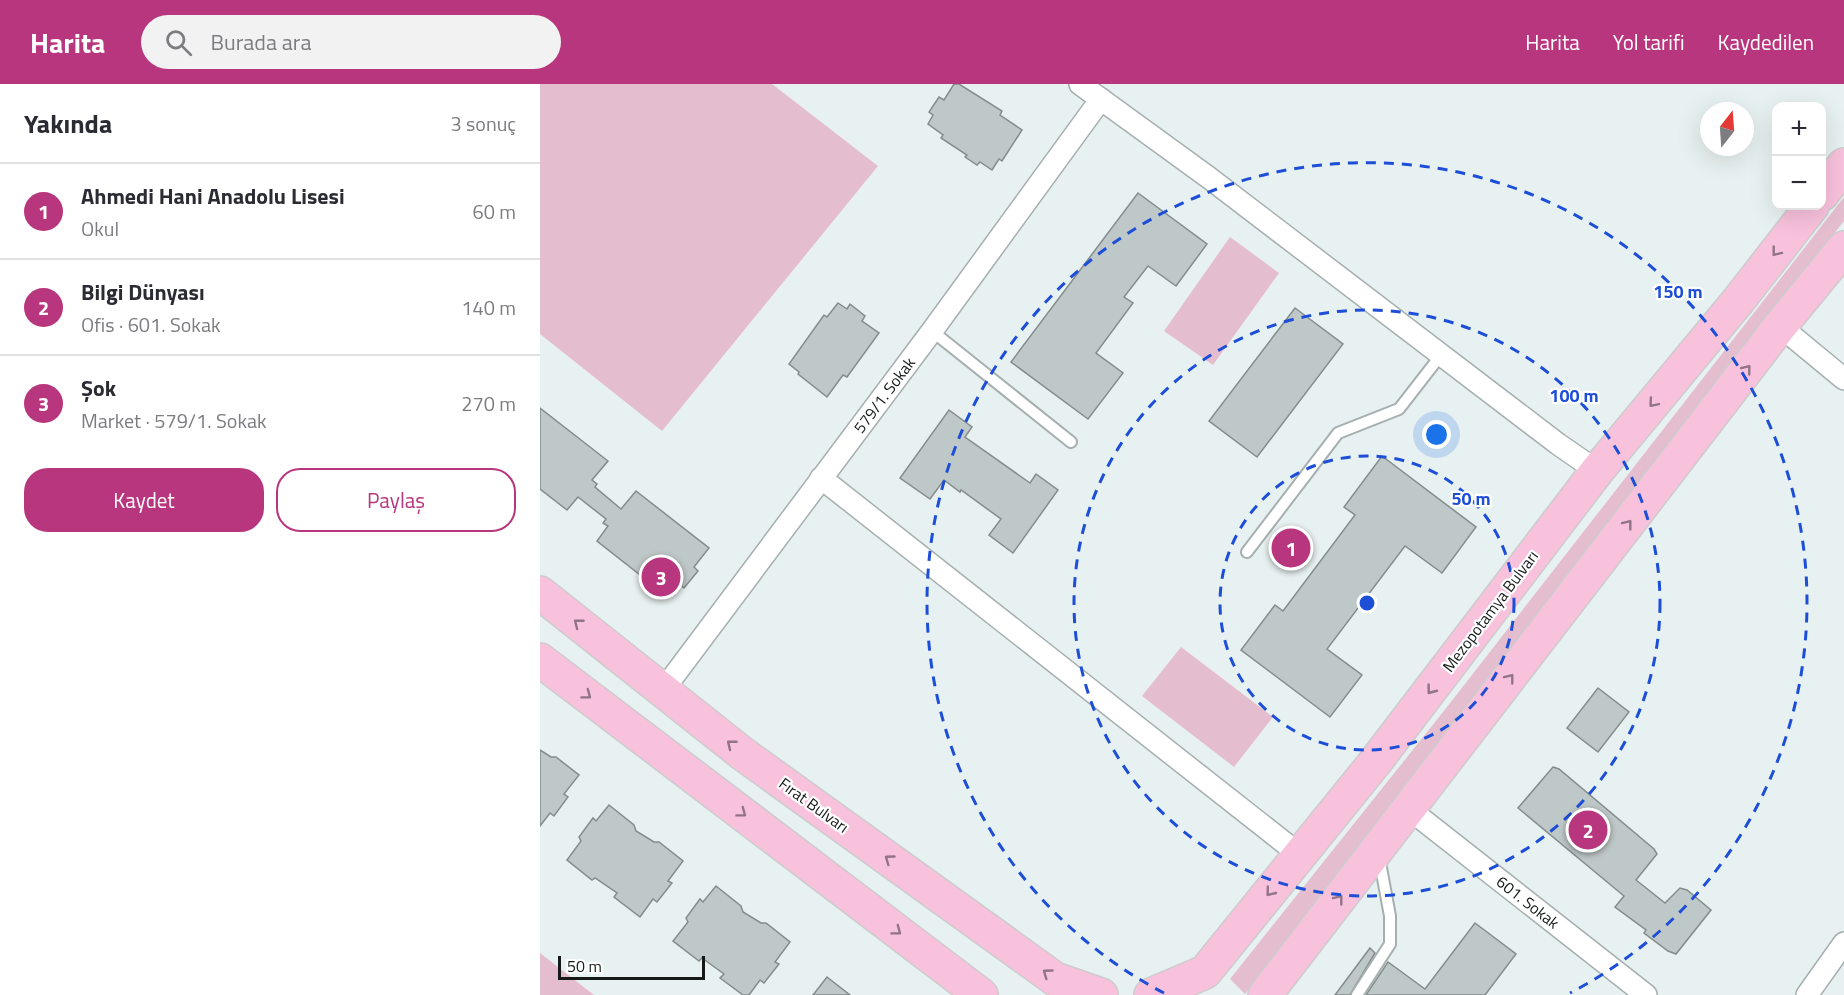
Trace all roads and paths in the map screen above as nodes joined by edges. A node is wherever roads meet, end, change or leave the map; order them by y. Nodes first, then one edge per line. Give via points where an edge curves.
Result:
1 (1080, 84) edge
2 (1101, 99) junction
3 (1844, 165) edge
4 (1826, 188) edge
5 (1809, 210) edge
6 (1844, 249) edge
7 (1780, 326) junction
8 (932, 332) junction
9 (1441, 355) junction
10 (1844, 379) edge
11 (1071, 442) dead end
12 (1597, 471) junction
13 (821, 478) junction
14 (1247, 552) dead end
15 (540, 593) edge
16 (540, 660) edge
17 (663, 689) junction
18 (1409, 809) junction
19 (1378, 849) junction
20 (1300, 855) junction
21 (1844, 943) edge
22 (981, 995) edge
23 (1101, 995) edge
24 (1151, 995) edge
25 (1265, 995) edge
26 (1357, 995) edge
27 (1646, 995) edge
28 (1807, 995) edge

1 - 2 street
2 - 8 street, 579/1. Sokak
2 - 9 street
3 - 4 main road
5 -> 12 main road, Mezopotamya Bulvarı
6 - 7 main road
7 - 10 street
18 -> 7 main road
8 - 11 lane
8 - 13 street, 579/1. Sokak
9 - 12 street
9 - 14 lane via 1399,409 1338,433
12 -> 20 main road, Mezopotamya Bulvarı
13 - 17 street, 579/1. Sokak
13 - 20 street
17 -> 15 main road, Fırat Bulvarı
16 -> 22 main road
23 -> 17 main road, Fırat Bulvarı via 1055,979 743,754
18 - 19 main road
18 - 27 street, 601. Sokak
25 -> 19 main road
19 - 26 lane via 1390,916 1390,944
20 -> 24 main road, Mezopotamya Bulvarı via 1205,972
21 - 28 street

